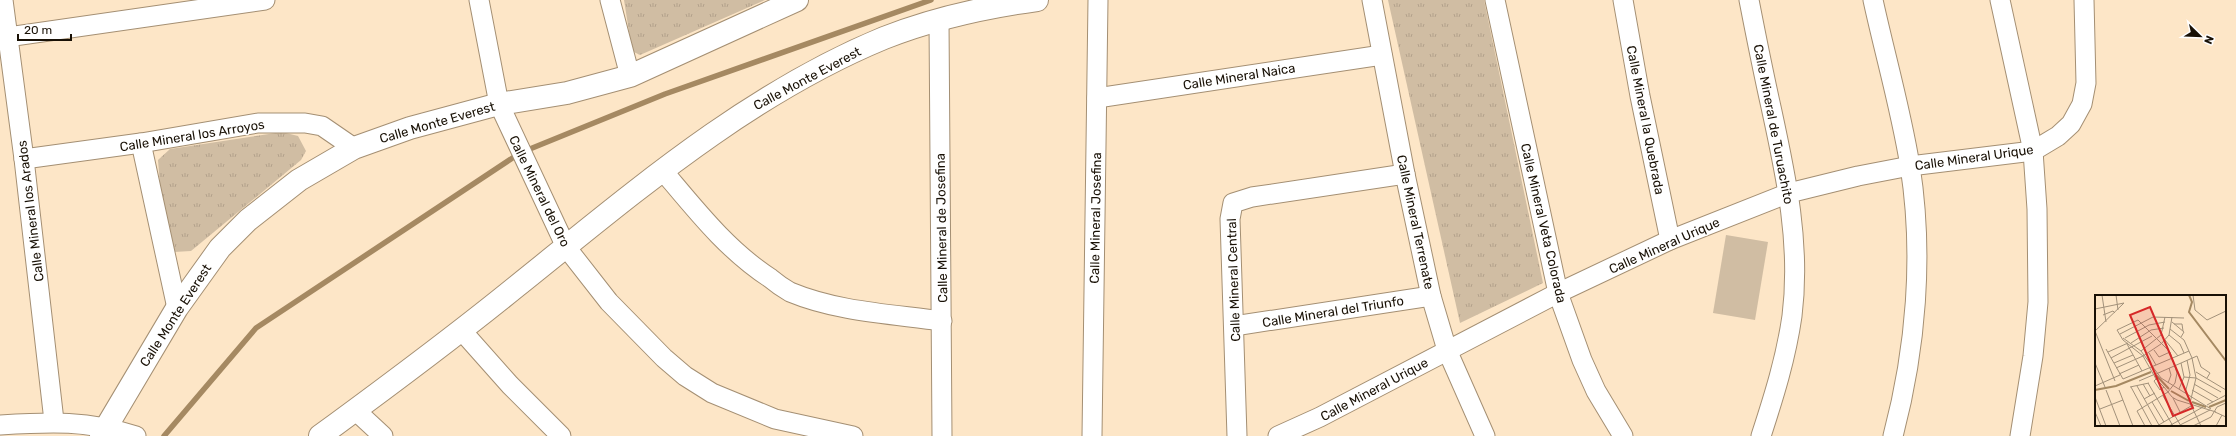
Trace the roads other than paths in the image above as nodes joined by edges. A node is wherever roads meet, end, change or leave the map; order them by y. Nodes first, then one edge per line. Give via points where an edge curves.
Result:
1 (3, 0) edge
2 (265, 0) edge
3 (479, 0) edge
4 (610, 0) edge
5 (797, 0) edge
6 (1037, 0) edge
7 (1098, 0) edge
8 (1372, 0) edge
9 (1495, 0) edge
10 (1623, 0) edge
11 (1749, 0) edge
12 (1873, 0) edge
13 (2000, 0) edge
14 (2084, 0) edge
15 (939, 21) junction
16 (3, 37) edge
17 (1382, 55) junction
18 (630, 76) junction
19 (1096, 98) junction
20 (499, 104) junction
21 (141, 143) junction
22 (354, 148) junction
23 (2033, 151) junction
24 (24, 158) junction
25 (1910, 166) junction
26 (663, 171) junction
27 (1405, 174) junction
28 (1789, 193) junction
29 (1670, 240) junction
30 (566, 247) junction
31 (1558, 294) junction
32 (1431, 296) junction
33 (177, 308) junction
34 (942, 321) junction
35 (1234, 326) junction
36 (462, 331) junction
37 (1447, 350) junction
38 (355, 410) junction
39 (54, 421) junction
40 (0, 425) edge
41 (104, 431) edge
42 (136, 436) edge
43 (320, 436) edge
44 (383, 436) edge
45 (561, 436) edge
46 (853, 436) edge
47 (942, 436) edge
48 (1092, 436) edge
49 (1237, 436) edge
50 (1278, 436) edge
51 (1485, 436) edge
52 (1623, 436) edge
53 (1761, 436) edge
54 (1893, 436) edge
55 (2020, 436) edge

1 - 16 street, Calle Mineral los Arados
2 - 16 street
3 - 20 street, Calle Mineral del Oro
4 - 18 street
5 - 18 street, Calle Monte Everest
6 - 15 street, Calle Monte Everest
7 - 19 street, Calle Mineral Josefina
8 - 17 street, Calle Mineral Terrenate
9 - 31 street, Calle Mineral Veta Colorada
10 - 29 street, Calle Mineral la Quebrada
11 - 28 street, Calle Mineral de Turuachito
12 - 25 street
13 - 23 street
14 - 23 street, Calle Mineral Urique via 2086,83 2082,104 2071,124 2058,136
15 - 26 street, Calle Monte Everest via 885,38 812,72 752,106
15 - 34 street, Calle Mineral de Josefina
16 - 24 street, Calle Mineral los Arados
17 - 19 street, Calle Mineral Naica
17 - 27 street, Calle Mineral Terrenate
18 - 20 street, Calle Monte Everest via 567,93
19 - 48 street, Calle Mineral Josefina
20 - 22 street, Calle Monte Everest via 410,128
20 - 30 street, Calle Mineral del Oro
21 - 22 street, Calle Mineral los Arroyos via 258,123 305,122 322,126
21 - 24 street, Calle Mineral los Arroyos
21 - 33 street
22 - 33 street, Calle Monte Everest via 299,180 248,220 220,248
23 - 25 street, Calle Mineral Urique
23 - 55 street via 2037,209 2038,302 2033,356
24 - 39 street, Calle Mineral los Arados
25 - 28 street, Calle Mineral Urique
25 - 54 street via 1916,230 1914,328 1908,373
26 - 30 street, Calle Monte Everest
26 - 34 street via 716,234 760,272 789,291 855,310
27 - 32 street, Calle Mineral Terrenate
27 - 35 street, Calle Mineral Central via 1252,197 1233,203 1230,219
28 - 29 street, Calle Mineral Urique
28 - 53 street, Calle Mineral de Turuachito via 1794,271 1792,315 1781,375
29 - 31 street, Calle Mineral Urique
30 - 36 street, Calle Monte Everest
30 - 46 street, Calle Mineral del Oro via 609,302 685,376 712,393 774,419
31 - 37 street, Calle Mineral Urique
31 - 52 street, Calle Mineral Veta Colorada via 1584,366
32 - 35 street, Calle Mineral del Triunfo
32 - 37 street, Calle Mineral Terrenate
33 - 41 street, Calle Monte Everest
34 - 47 street, Calle Mineral de Josefina
35 - 49 street, Calle Mineral Central
36 - 38 street, Calle Monte Everest
36 - 45 street via 510,385
37 - 50 street, Calle Mineral Urique via 1320,417
37 - 51 street, Calle Mineral Terrenate
38 - 43 street, Calle Monte Everest
38 - 44 street
39 - 40 street
39 - 41 street
41 - 42 street

